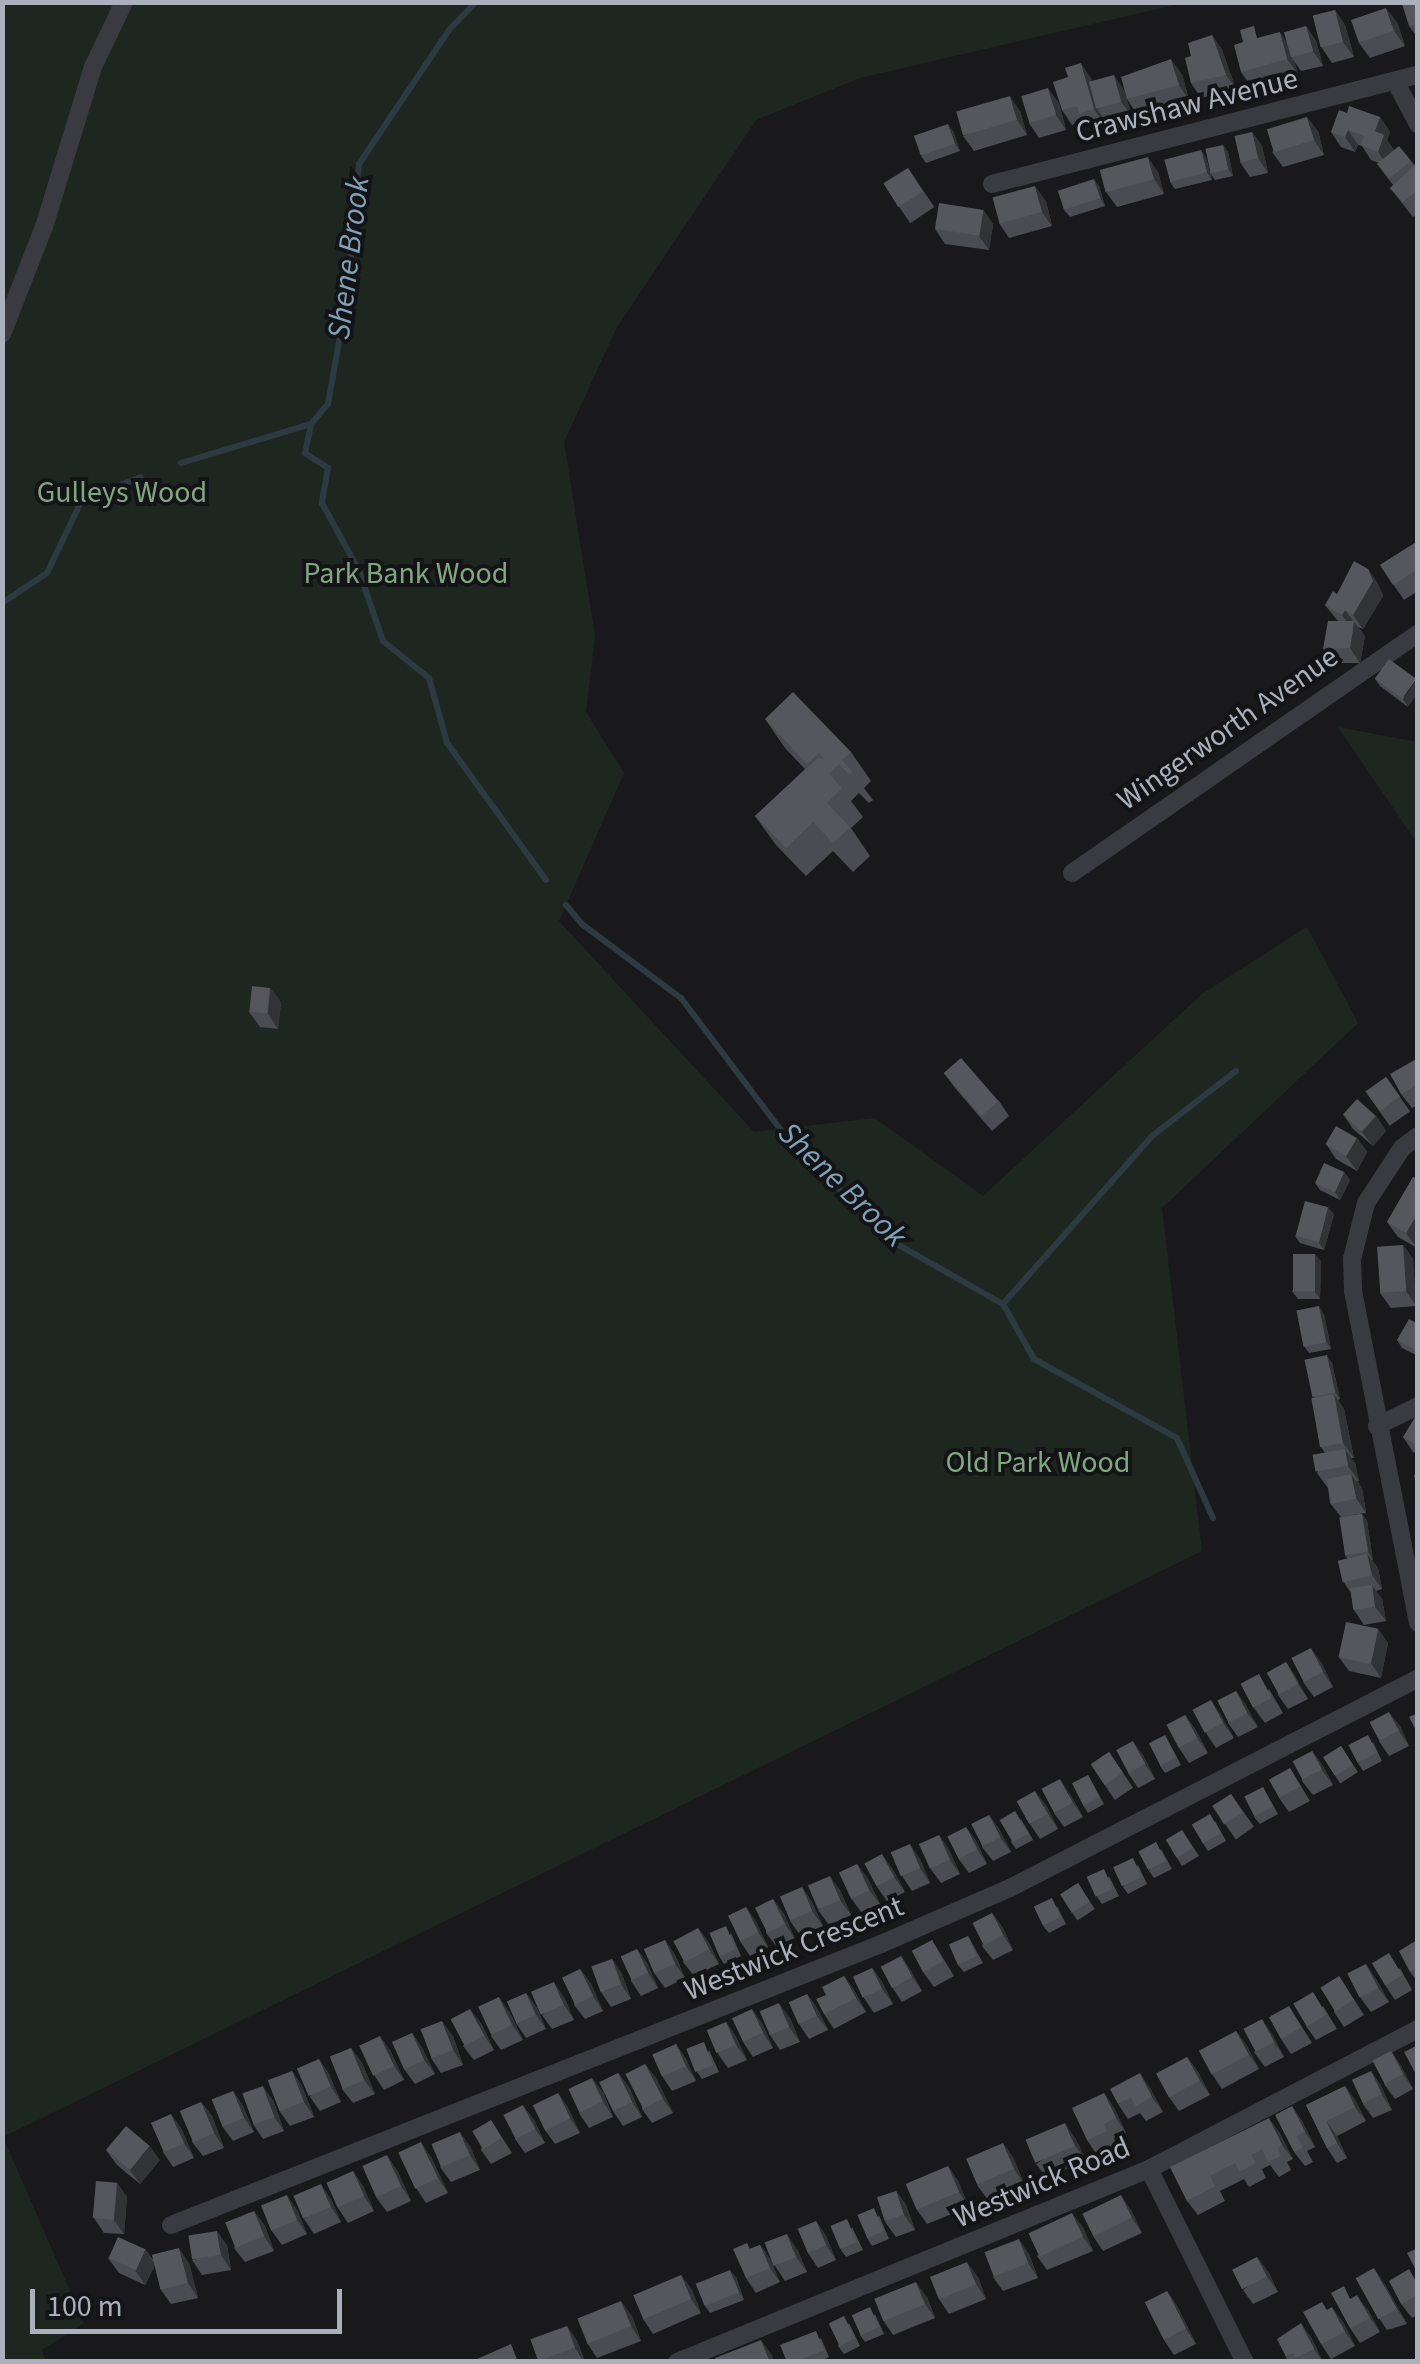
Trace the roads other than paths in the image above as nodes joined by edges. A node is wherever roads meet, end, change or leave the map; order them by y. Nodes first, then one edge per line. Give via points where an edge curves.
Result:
1 (124, 2) edge
2 (1418, 74) edge
3 (1396, 82) junction
4 (1418, 124) edge
5 (992, 184) dead end
6 (2, 334) edge
7 (1418, 633) edge
8 (1072, 873) dead end
9 (1418, 1136) edge
10 (1418, 1406) edge
11 (1378, 1426) junction
12 (1418, 1623) edge
13 (1418, 1678) edge
14 (1418, 2030) edge
15 (1149, 2168) junction
16 (171, 2225) dead end
17 (677, 2362) edge
18 (1246, 2362) edge

1 - 6 street via 93,67 44,227
2 - 3 street, Crawshaw Avenue
3 - 4 street
3 - 5 street, Crawshaw Avenue
7 - 8 street, Wingerworth Avenue
9 - 11 street via 1402,1148 1366,1202 1352,1259
10 - 11 street
11 - 12 street
13 - 16 street, Westwick Crescent via 1010,1888
14 - 15 street, Westwick Road
15 - 17 street, Westwick Road
15 - 18 street

